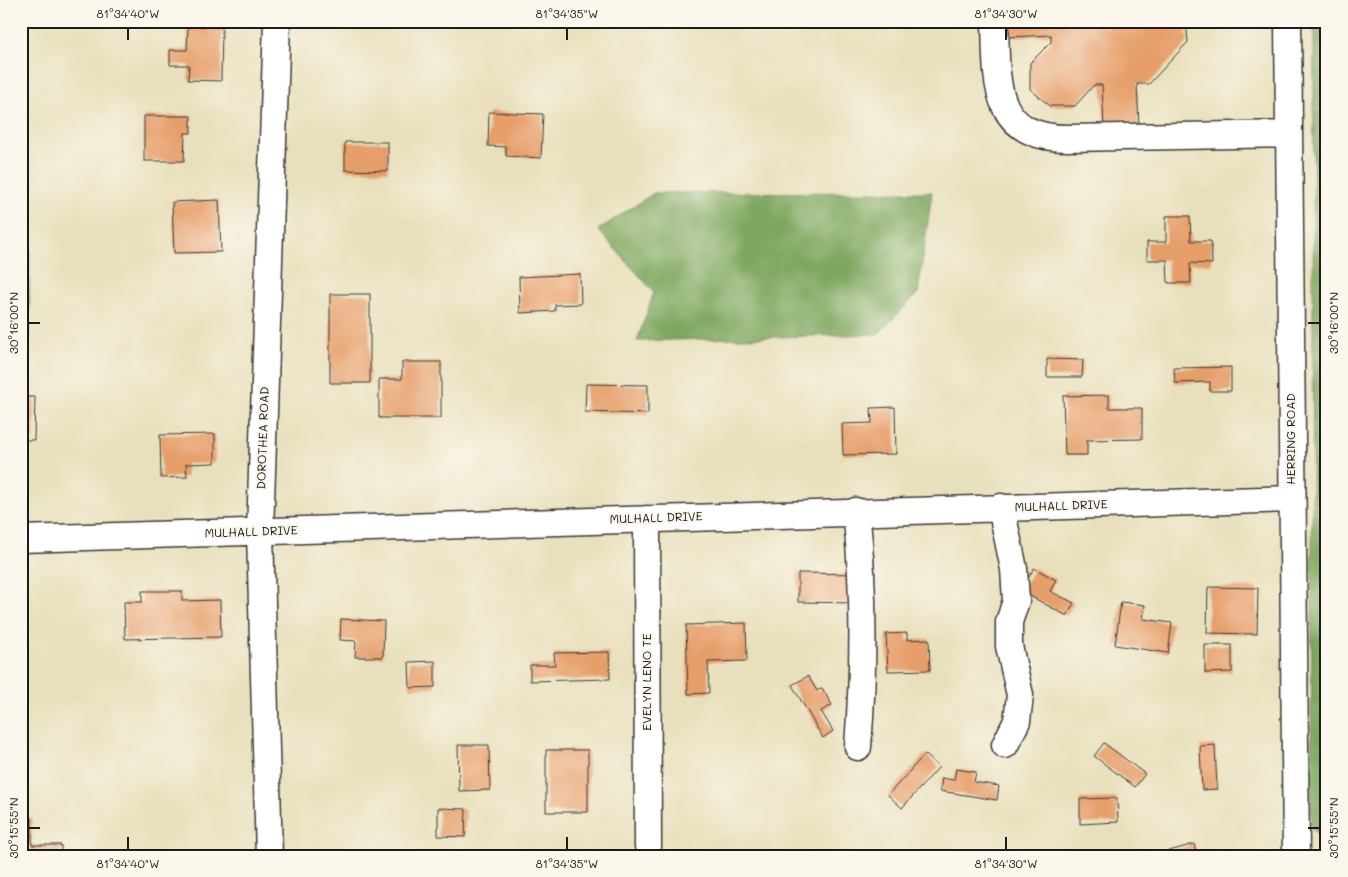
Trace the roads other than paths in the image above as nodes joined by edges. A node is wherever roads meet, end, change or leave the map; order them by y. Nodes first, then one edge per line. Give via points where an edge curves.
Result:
1 (277, 21) edge
2 (995, 21) edge
3 (1288, 21) edge
4 (1289, 134) junction
5 (1291, 499) junction
6 (1001, 507) junction
7 (856, 511) junction
8 (647, 519) junction
9 (260, 532) junction
10 (21, 539) edge
11 (1005, 745) dead end
12 (858, 747) dead end
13 (648, 846) dead end
14 (269, 856) edge
15 (1296, 856) edge

1 - 9 street, DOROTHEA ROAD
2 - 4 street via 998,88 1004,104 1012,117 1038,135 1068,138
3 - 4 street, HERRING ROAD
4 - 5 street, HERRING ROAD
5 - 6 street, MULHALL DRIVE
5 - 15 street, HERRING ROAD
6 - 7 street, MULHALL DRIVE
6 - 11 street via 1014,569 1016,601 1009,622 1009,646 1020,696 1017,721
7 - 8 street, MULHALL DRIVE
7 - 12 street via 864,626
8 - 9 street, MULHALL DRIVE
8 - 13 street, EVELYN LENO TE
9 - 10 street, MULHALL DRIVE
9 - 14 street, DOROTHEA ROAD

